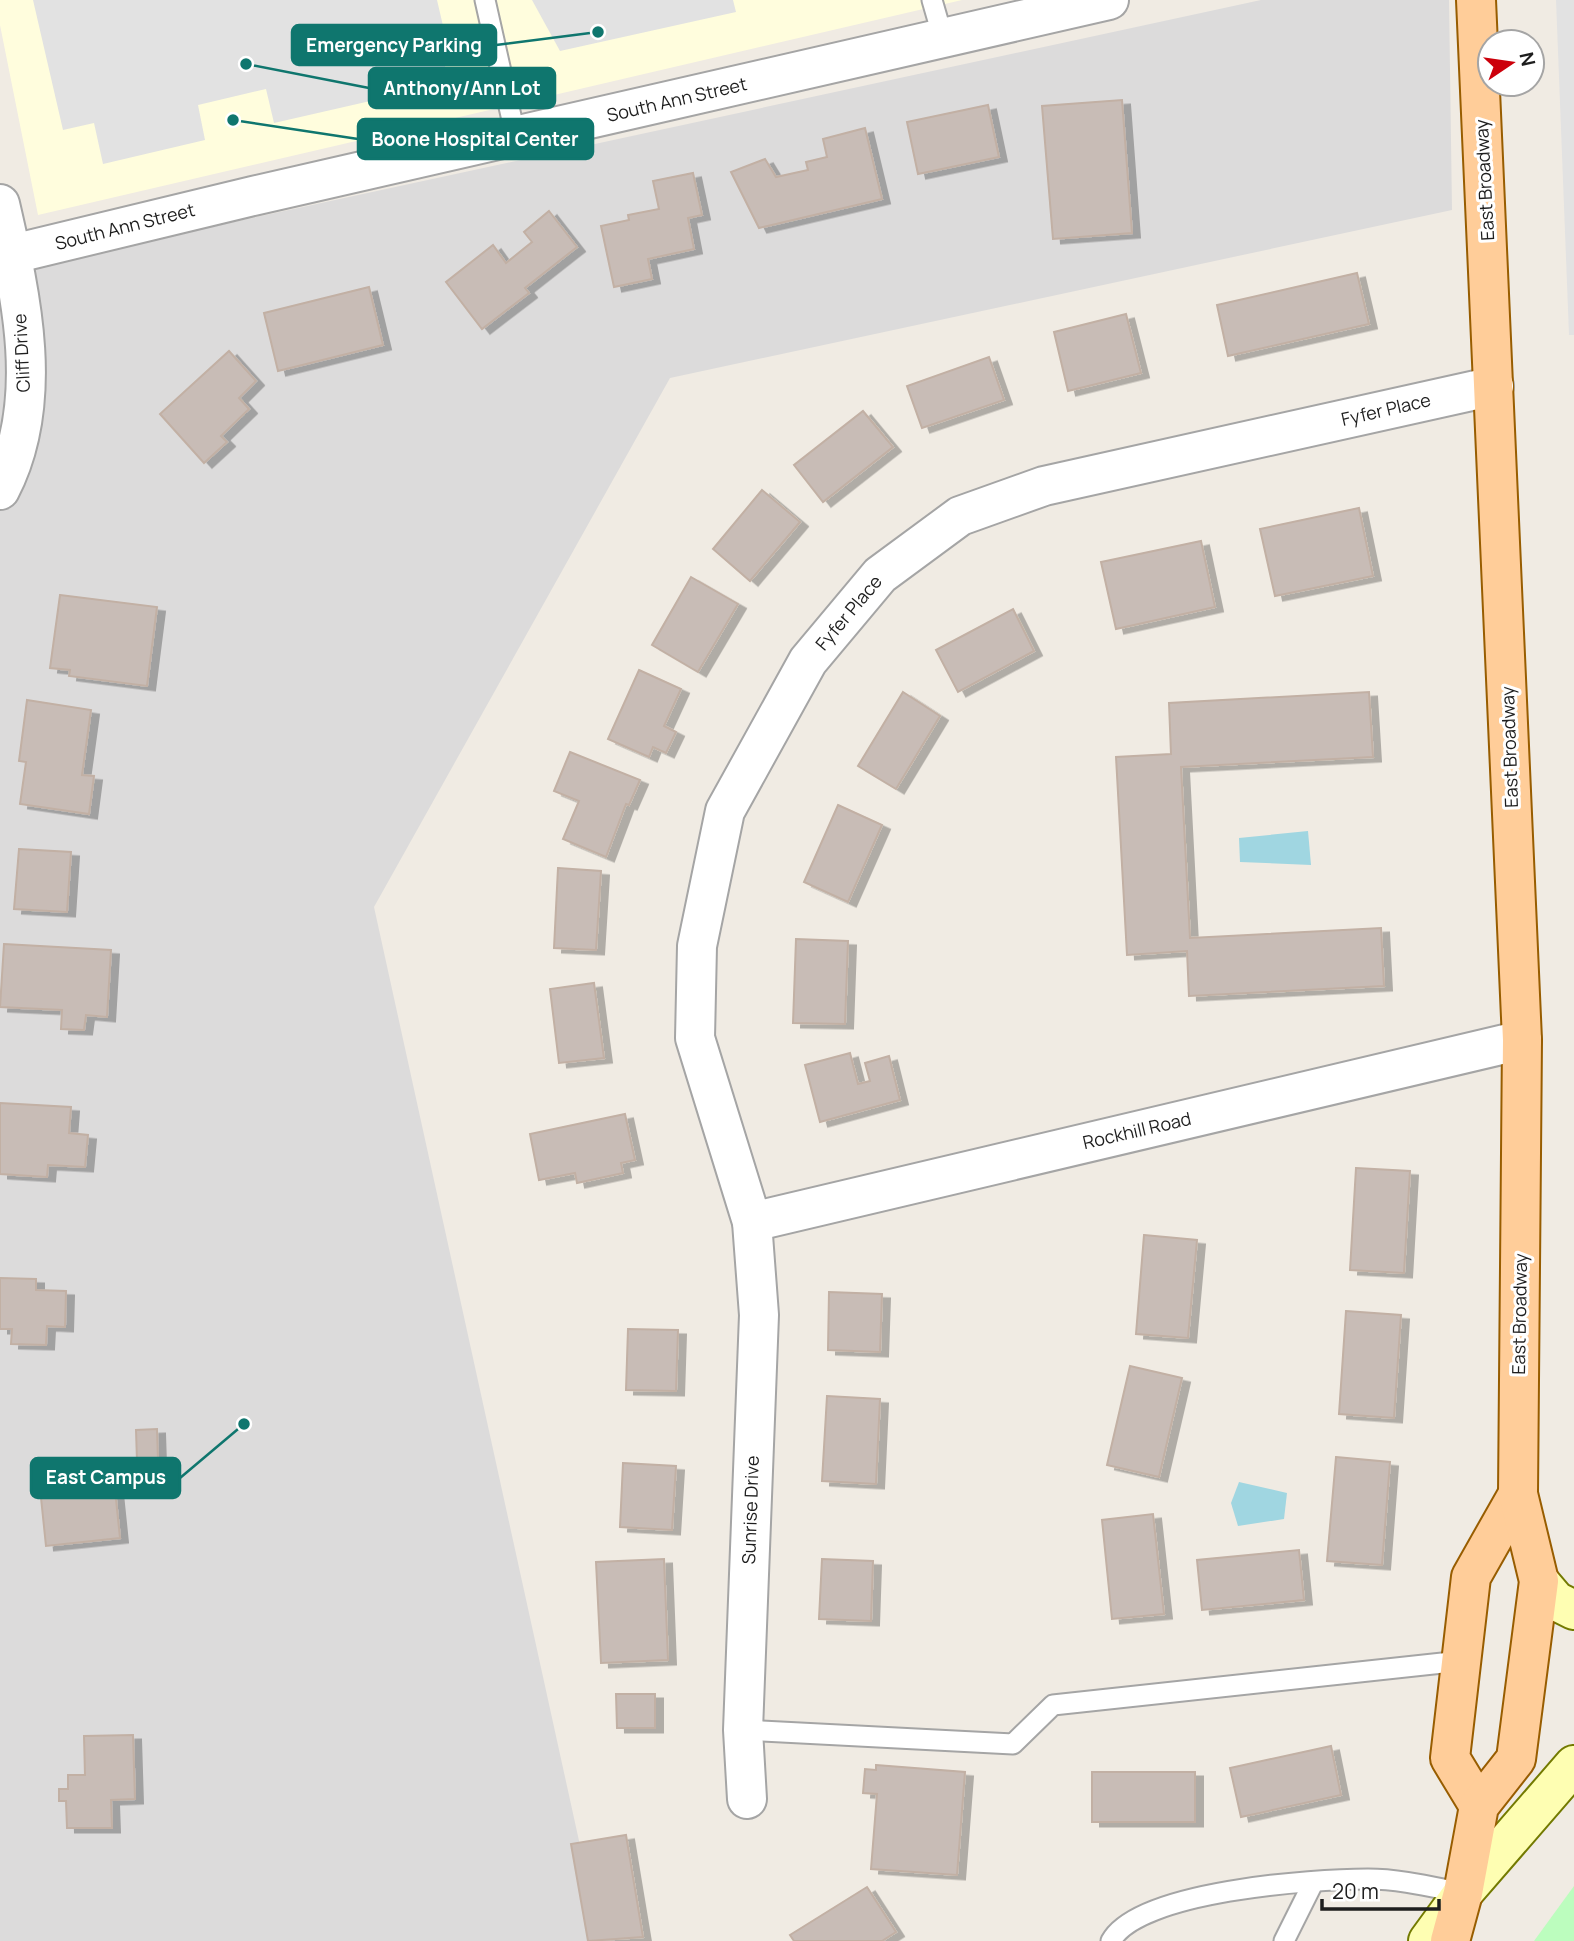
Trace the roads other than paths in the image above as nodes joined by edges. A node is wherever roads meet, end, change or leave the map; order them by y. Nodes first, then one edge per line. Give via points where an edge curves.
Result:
1 (485, 0) edge
2 (932, 0) edge
3 (1109, 0) edge
4 (1476, 0) edge
5 (943, 38) junction
6 (516, 138) junction
7 (0, 204) edge
8 (6, 255) edge
9 (1494, 386) junction
10 (0, 490) edge
11 (1522, 1040) junction
12 (752, 1222) junction
13 (1518, 1494) junction
14 (1539, 1581) junction
15 (1574, 1610) edge
16 (1461, 1661) junction
17 (743, 1730) junction
18 (1574, 1765) edge
19 (747, 1799) dead end
20 (1479, 1806) junction
21 (1313, 1883) junction
22 (1463, 1893) junction
23 (1111, 1941) edge
24 (1283, 1941) edge
25 (1428, 1941) edge
26 (1450, 1941) edge
27 (1467, 1941) edge

1 - 6 lane
2 - 5 lane
3 - 5 street, South Ann Street
4 - 9 main road, East Broadway
5 - 6 street, South Ann Street
6 - 8 street, South Ann Street
7 - 8 street, Cliff Drive
8 - 10 street, Cliff Drive via 22,320 26,393 20,434
9 - 11 main road, East Broadway
9 - 12 street, Fyfer Place via 1044,486 960,516 880,575 808,661 725,811 696,946 695,1038
11 - 12 street, Rockhill Road
11 - 13 main road, East Broadway
12 - 17 street, Sunrise Drive via 759,1315
13 - 14 main road, East Broadway
13 - 16 main road, East Broadway via 1471,1577
14 - 15 main road via 1556,1601
14 - 20 main road, East Broadway via 1516,1759
16 - 17 lane via 1053,1705 1013,1744
16 - 20 main road, East Broadway via 1450,1758
17 - 19 street, Sunrise Drive
18 - 22 main road
20 - 22 main road, East Broadway
21 - 22 lane via 1387,1880
21 - 23 lane via 1191,1898 1132,1919
21 - 24 lane
22 - 25 main road
22 - 26 main road, East Broadway
22 - 27 main road, East Broadway

